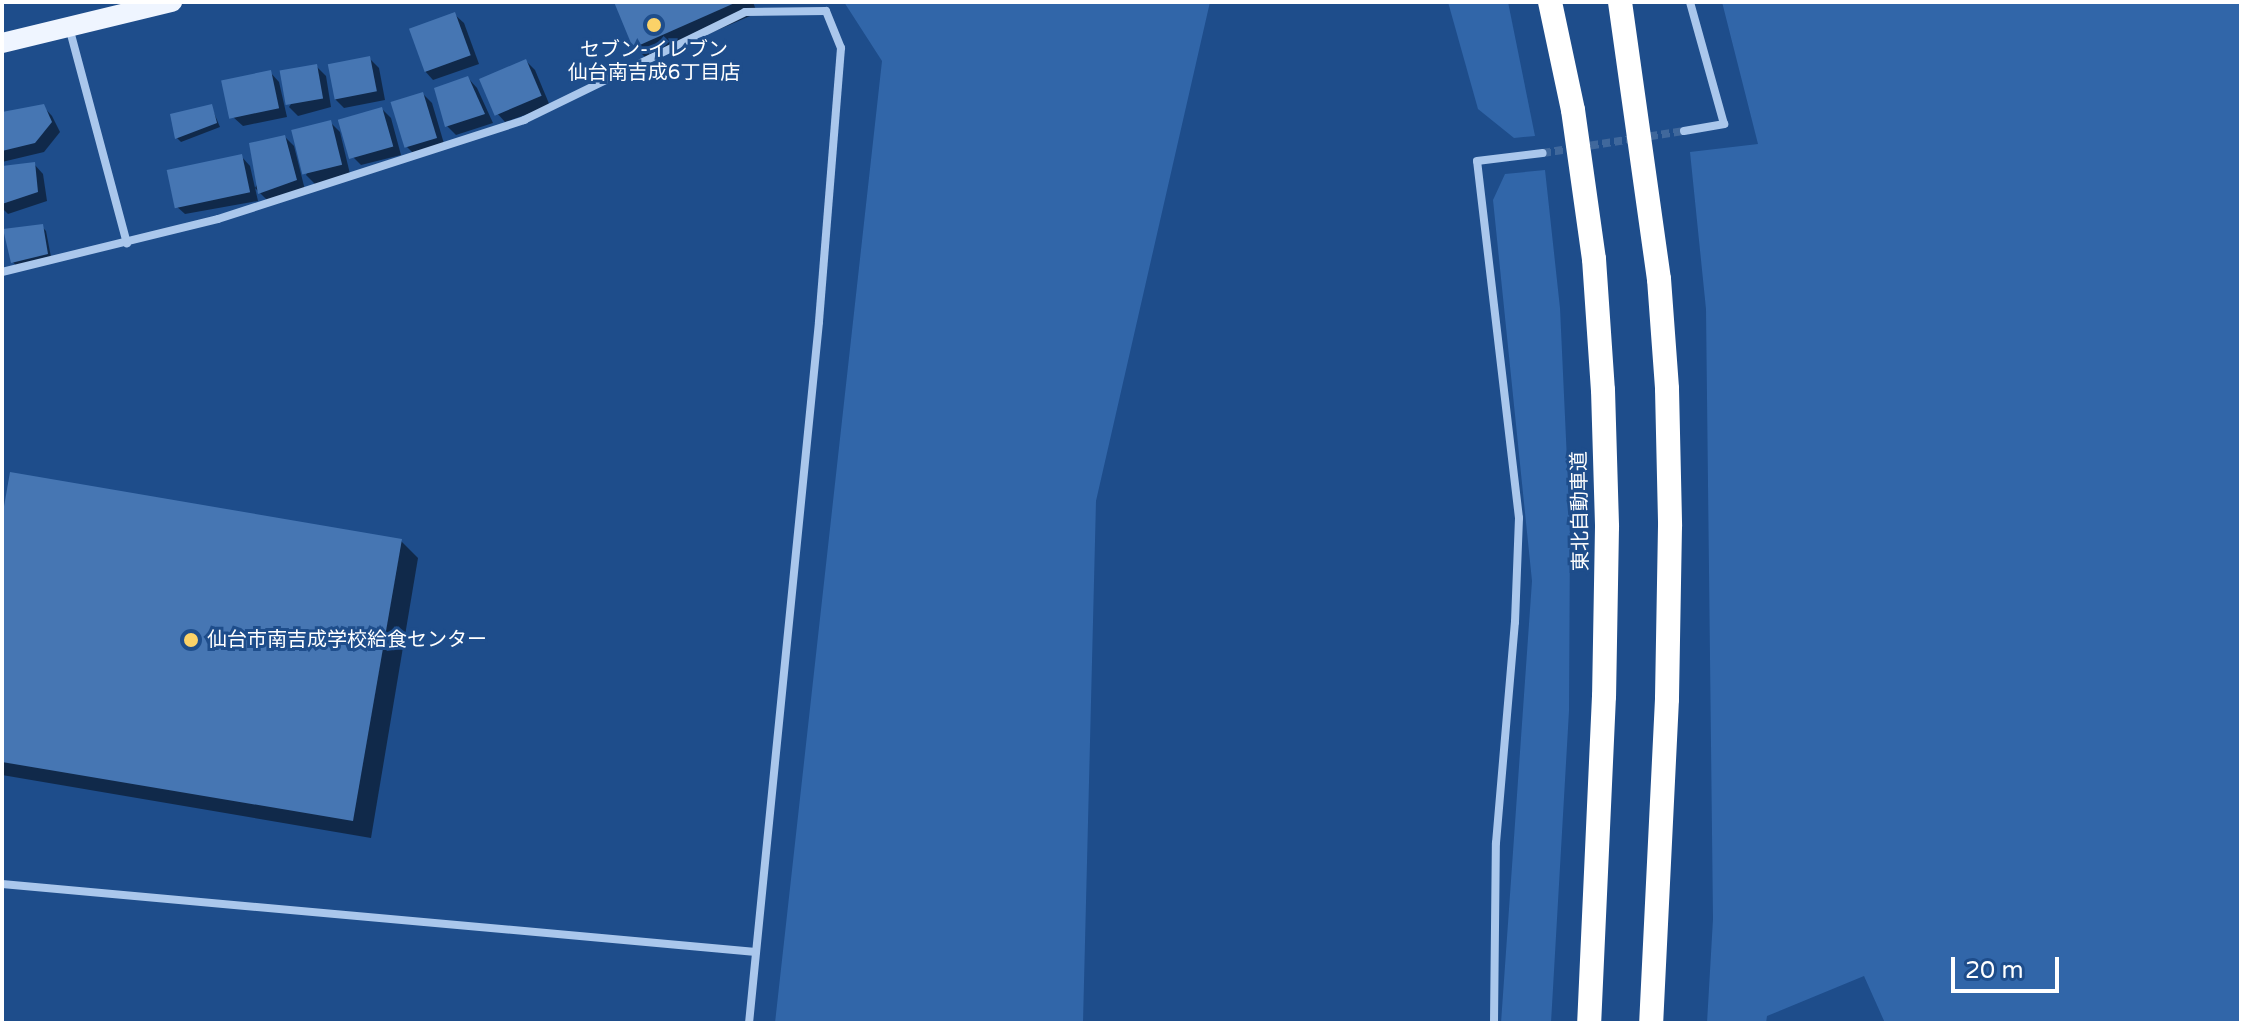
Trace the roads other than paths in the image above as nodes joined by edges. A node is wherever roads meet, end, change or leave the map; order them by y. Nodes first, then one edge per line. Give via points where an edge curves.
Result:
1 (172, 2) edge
2 (1550, 2) edge
3 (1620, 2) edge
4 (1690, 2) edge
5 (69, 26) junction
6 (2, 43) edge
7 (1684, 131) tunnel mouth
8 (1543, 153) tunnel mouth
9 (127, 243) junction
10 (2, 272) edge
11 (2, 884) edge
12 (756, 952) junction
13 (749, 1023) edge
14 (1494, 1023) edge
15 (1589, 1023) edge
16 (1651, 1023) edge

1 - 5 main road
2 - 15 highway, 東北自動車道 via 1573,110 1594,259 1603,390 1604,696
3 - 16 highway via 1659,279 1667,389 1667,699
4 - 7 street via 1724,124
5 - 6 main road
5 - 9 street
8 - 14 street via 1477,161 1519,518 1496,843
9 - 10 street
9 - 12 street via 218,219 524,120 745,12 826,11 841,48
11 - 12 street
12 - 13 street

